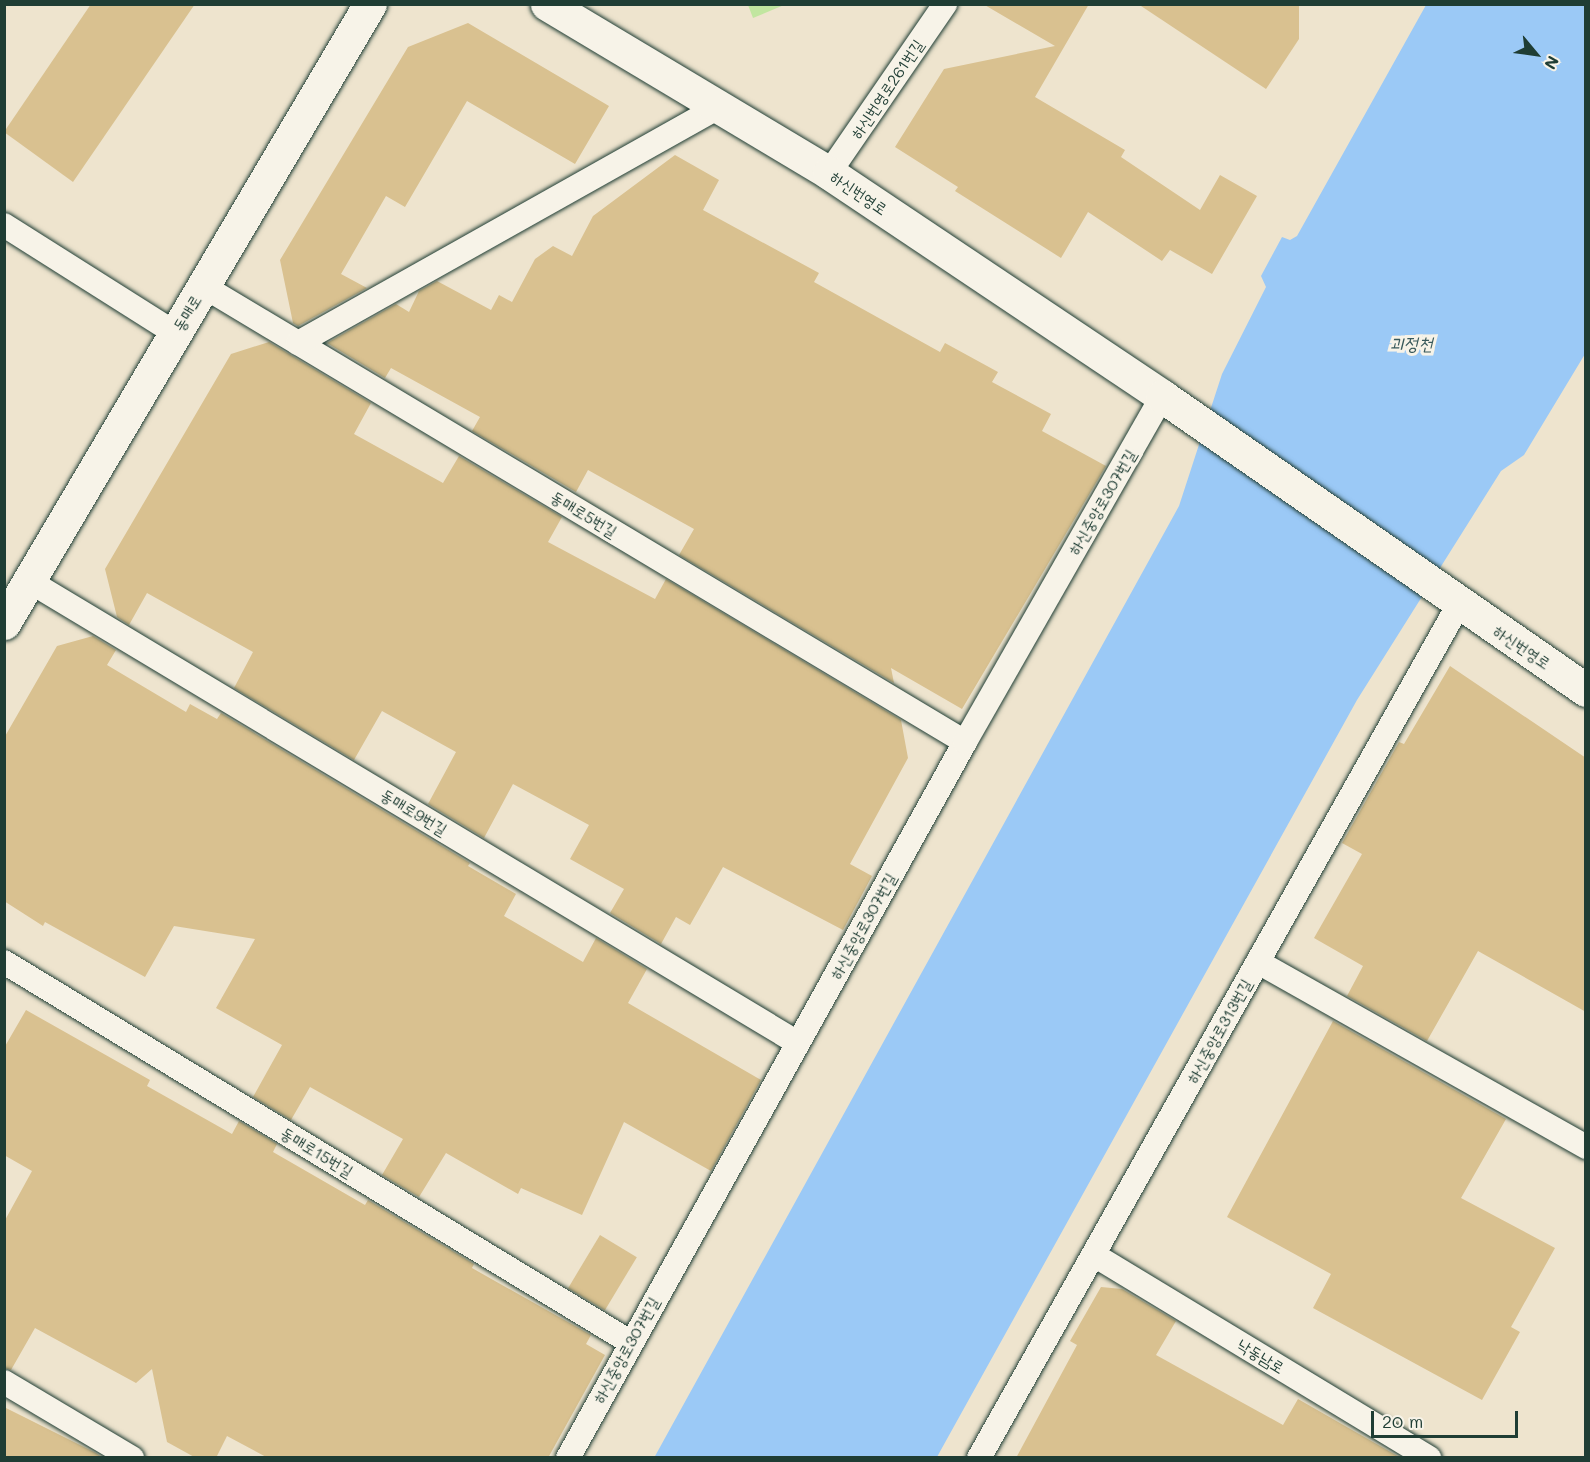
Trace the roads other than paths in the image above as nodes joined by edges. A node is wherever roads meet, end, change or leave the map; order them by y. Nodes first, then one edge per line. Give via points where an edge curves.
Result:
1 (370, 4) edge
2 (547, 4) edge
3 (945, 4) edge
4 (718, 107) junction
5 (829, 173) junction
6 (4, 225) edge
7 (203, 286) junction
8 (175, 333) junction
9 (298, 343) junction
10 (1162, 396) junction
11 (29, 581) junction
12 (1459, 604) junction
13 (4, 623) edge
14 (1586, 690) edge
15 (965, 742) junction
16 (4, 962) edge
17 (1258, 962) junction
18 (798, 1043) junction
19 (1586, 1147) edge
20 (1094, 1255) junction
21 (630, 1342) junction
22 (4, 1382) edge
23 (132, 1458) edge
24 (568, 1458) edge
25 (979, 1458) edge
26 (1429, 1458) edge

1 - 7 street, 동매로
2 - 4 street, 하신번영로
3 - 5 lane, 하신번영로261번길
4 - 5 street, 하신번영로
4 - 9 lane
5 - 10 street, 하신번영로
6 - 8 lane
7 - 8 street, 동매로
7 - 9 lane, 동매로5번길
8 - 11 street, 동매로
9 - 15 lane, 동매로5번길
10 - 12 street, 하신번영로
10 - 15 lane, 하신중앙로307번길
11 - 13 street, 동매로
11 - 18 lane, 동매로9번길
12 - 14 street, 하신번영로
12 - 17 lane, 하신중앙로313번길
15 - 18 lane, 하신중앙로307번길
16 - 21 lane, 동매로15번길
17 - 19 lane
17 - 20 lane, 하신중앙로313번길
18 - 21 lane, 하신중앙로307번길
20 - 25 lane, 하신중앙로313번길
20 - 26 lane, 낙동남로
21 - 24 lane, 하신중앙로307번길
22 - 23 lane

